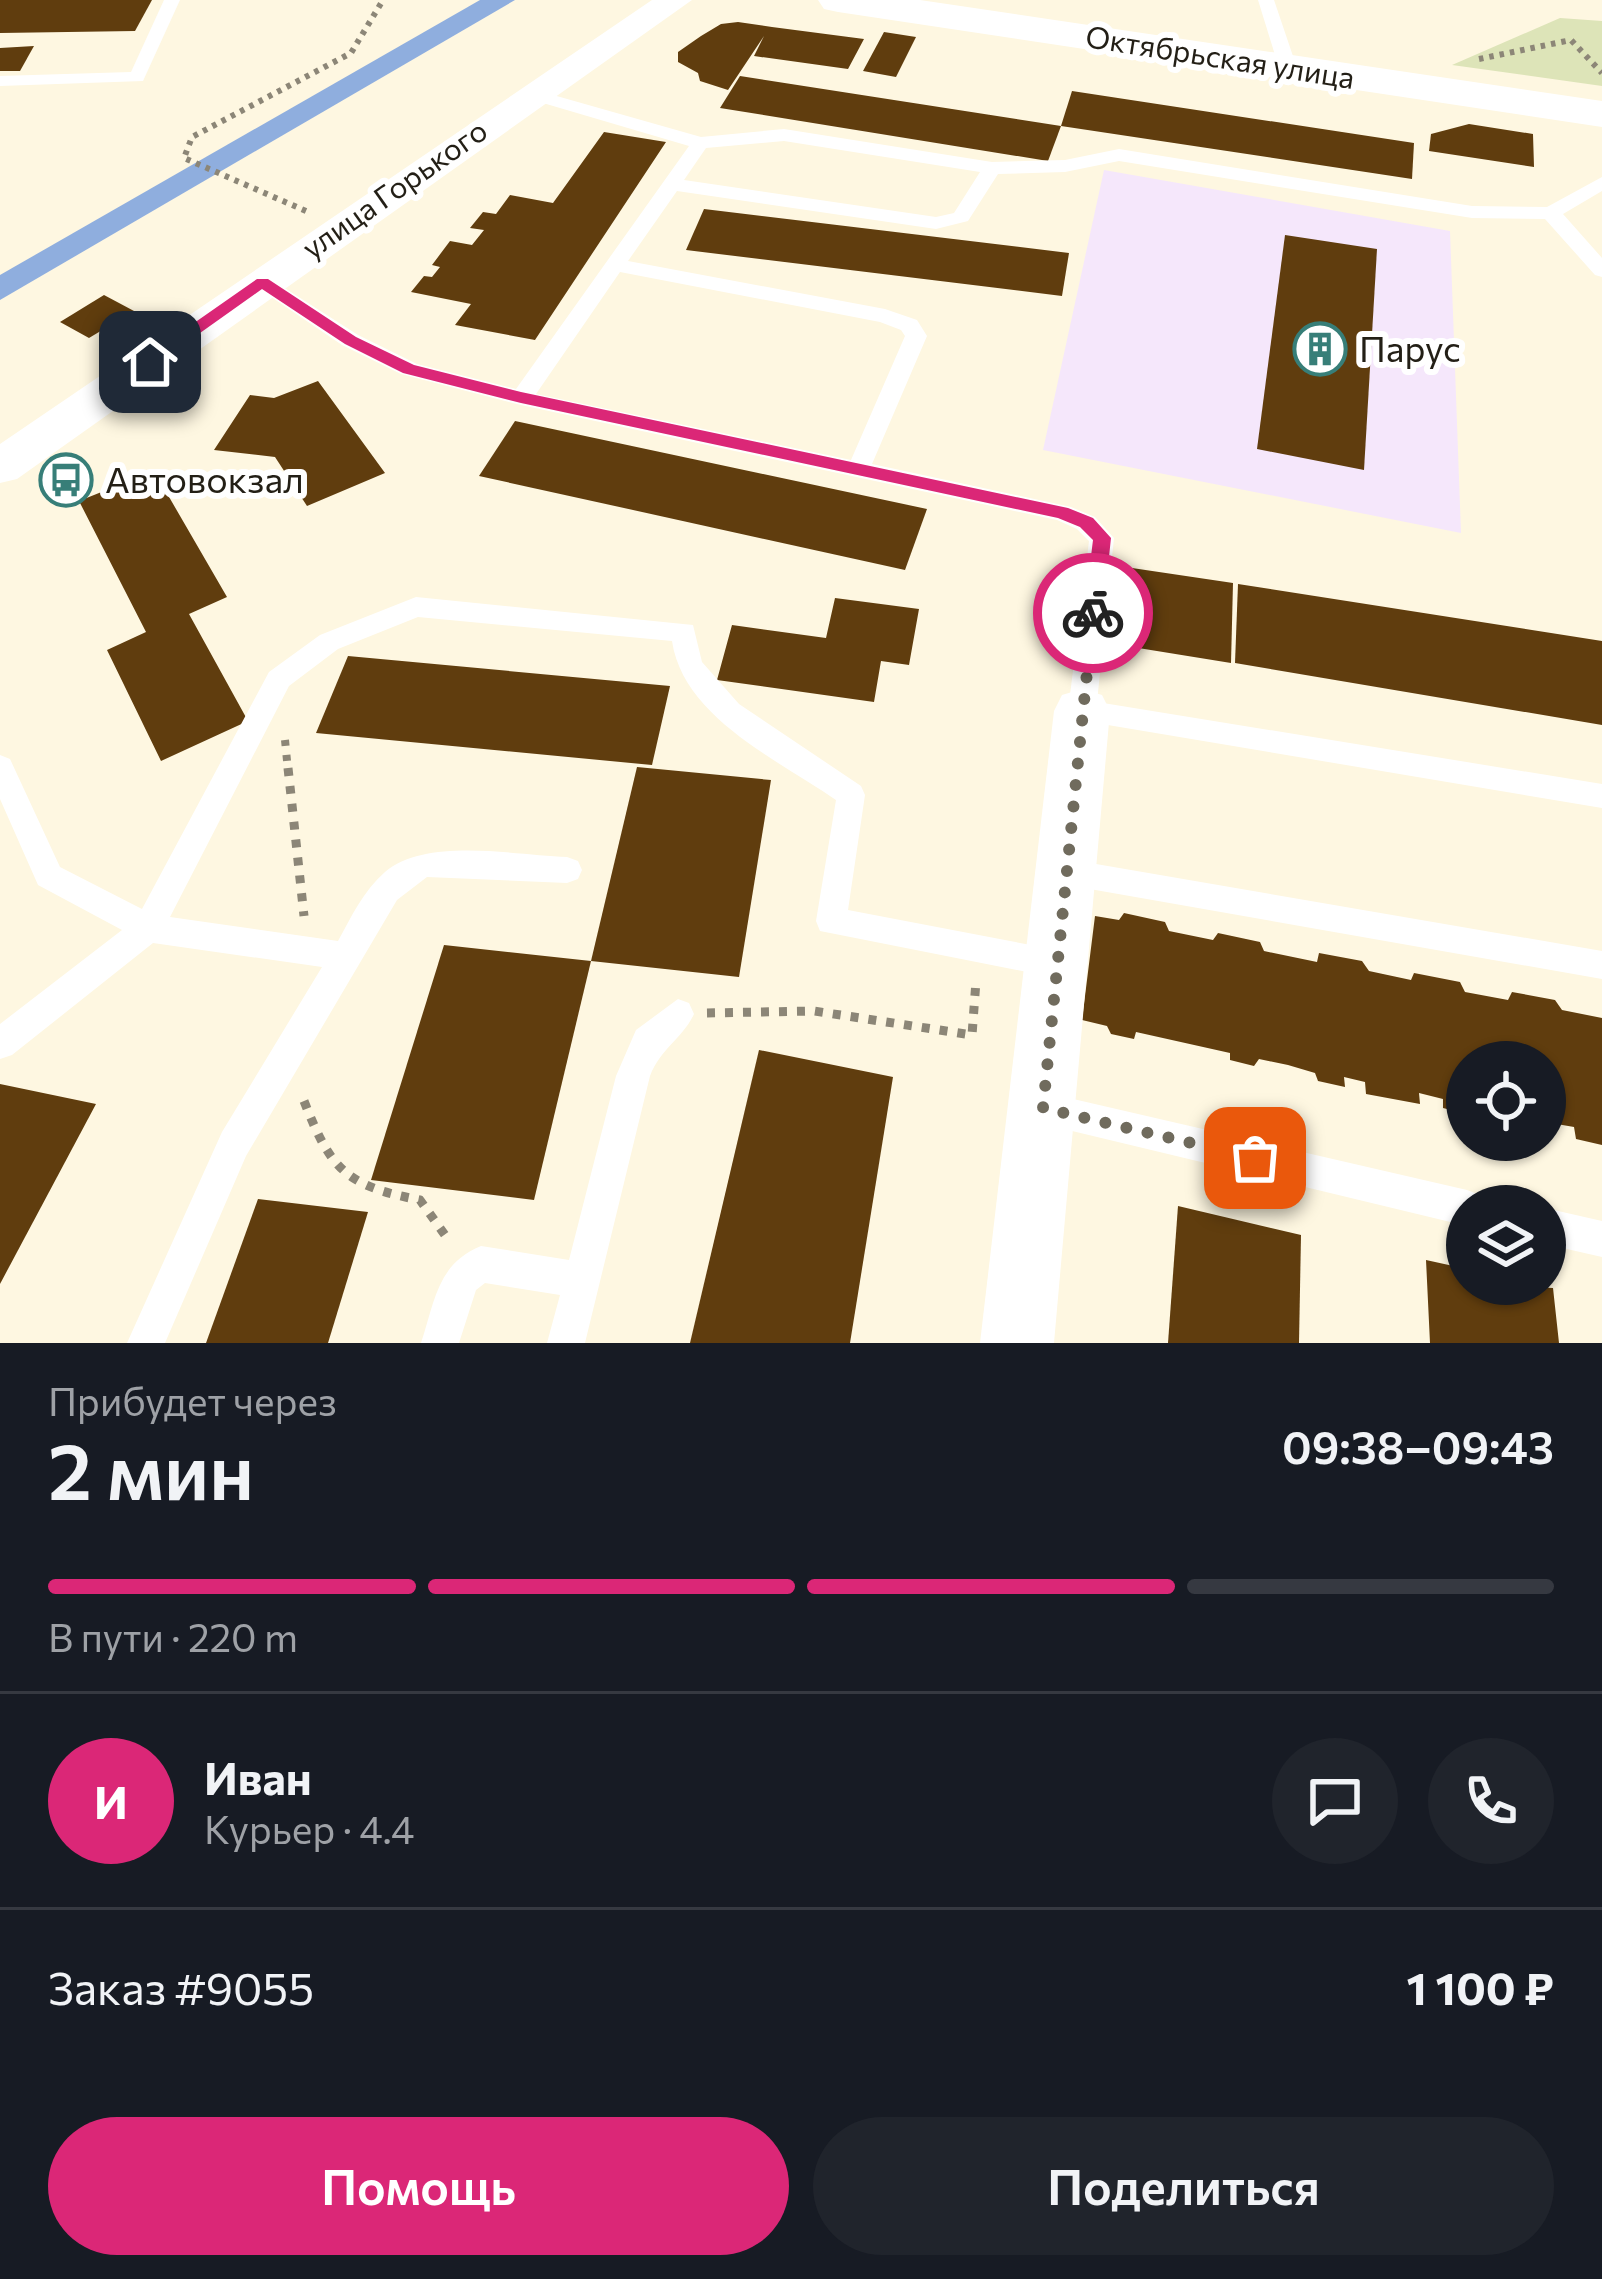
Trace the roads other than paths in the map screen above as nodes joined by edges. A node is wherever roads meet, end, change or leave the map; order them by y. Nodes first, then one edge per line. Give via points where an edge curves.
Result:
1 (172, 0) edge
2 (675, 0) edge
3 (838, 0) edge
4 (1266, 0) edge
5 (1288, 68) junction
6 (0, 82) edge
7 (532, 94) junction
8 (1602, 114) edge
9 (700, 143) junction
10 (992, 168) junction
11 (1602, 183) edge
12 (672, 184) junction
13 (1550, 213) junction
14 (615, 265) junction
15 (1602, 271) edge
16 (262, 282) junction
17 (521, 398) junction
18 (0, 467) edge
19 (858, 470) junction
20 (1082, 711) junction
21 (0, 767) edge
22 (1602, 796) edge
23 (566, 869) dead end
24 (1066, 872) junction
25 (148, 928) junction
26 (346, 956) junction
27 (1057, 964) junction
28 (1602, 965) edge
29 (678, 1014) road end
30 (0, 1044) edge
31 (1043, 1108) junction
32 (1446, 1203) edge
33 (1566, 1231) edge
34 (1602, 1239) edge
35 (583, 1281) junction
36 (146, 1343) edge
37 (440, 1343) edge
38 (566, 1343) edge
39 (1017, 1343) edge

1 - 6 lane via 137,77
2 - 7 street, улица Горького
3 - 5 street, Октябрьская улица
4 - 5 lane
5 - 8 street, Октябрьская улица
7 - 9 lane
7 - 16 street, улица Горького
9 - 10 lane via 784,135
9 - 12 lane
10 - 12 lane via 962,217 936,223
10 - 13 lane via 1065,166 1119,154 1472,212
11 - 13 lane
12 - 14 lane
13 - 15 lane
14 - 17 lane
14 - 19 lane via 909,325 916,336
16 - 17 lane via 409,369
16 - 18 street, улица Горького
17 - 19 lane
19 - 20 lane via 1062,513 1102,538
20 - 22 lane
20 - 24 street
21 - 25 lane via 49,876
23 - 26 lane via 408,870 385,888
24 - 27 street
24 - 28 lane
25 - 26 lane
25 - 27 lane via 278,679 329,642 416,607 684,632 689,664 729,712 851,795 831,921
25 - 30 lane
26 - 36 lane via 234,1144
27 - 31 street
29 - 35 lane via 648,1041 633,1076
31 - 32 lane
31 - 39 street
33 - 34 lane
35 - 37 lane via 481,1264 461,1278
35 - 38 lane

